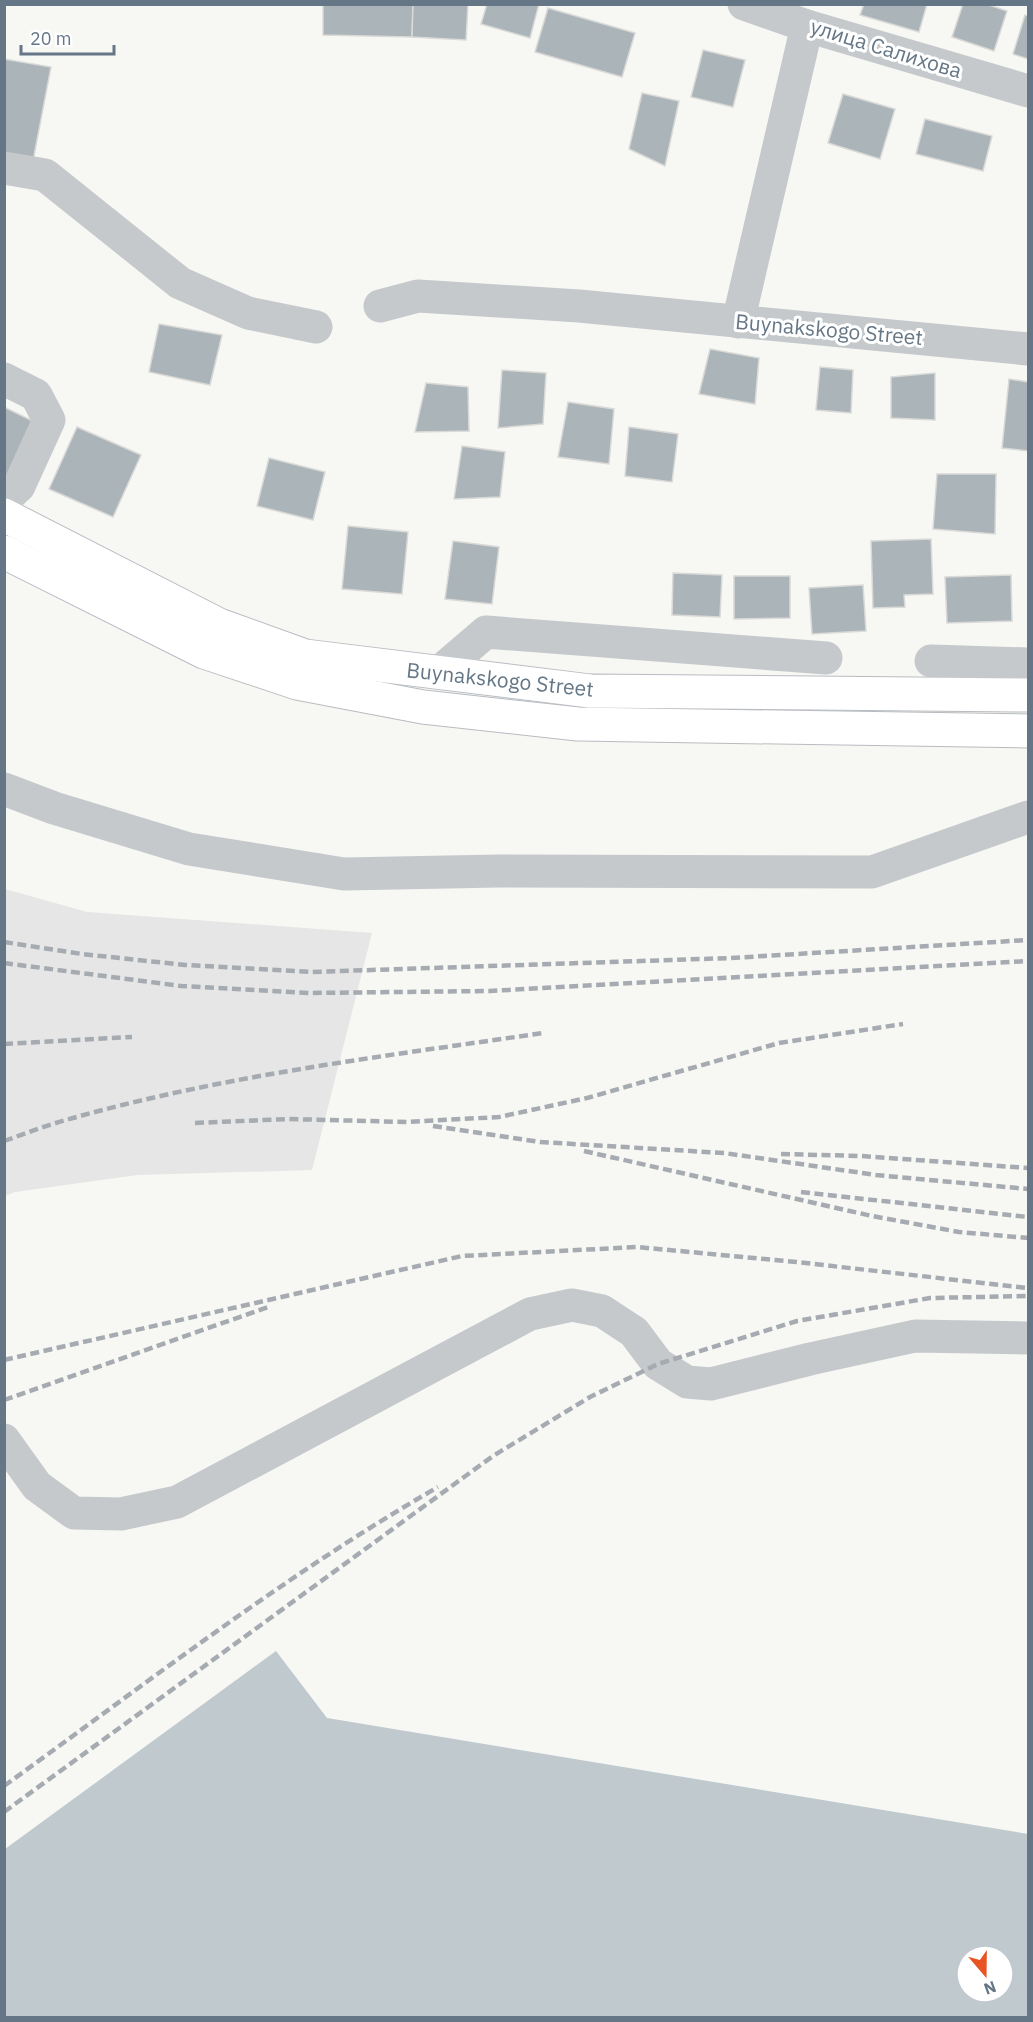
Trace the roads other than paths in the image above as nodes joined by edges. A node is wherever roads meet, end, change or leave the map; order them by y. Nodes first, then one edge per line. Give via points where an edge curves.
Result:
1 (744, 4) edge
2 (807, 26) junction
3 (1029, 91) edge
4 (4, 168) edge
5 (380, 306) dead end
6 (738, 322) junction
7 (316, 327) dead end
8 (1029, 349) edge
9 (4, 379) edge
10 (4, 500) edge
11 (4, 515) edge
12 (4, 552) edge
13 (826, 658) dead end
14 (931, 661) dead end
15 (1029, 664) edge
16 (438, 673) junction
17 (1029, 694) edge
18 (1029, 731) edge
19 (4, 789) edge
20 (1024, 820) edge
21 (915, 1336) junction
22 (1029, 1338) edge
23 (1029, 1355) edge
24 (4, 1440) edge

1 - 2 street, улица Салихова
2 - 3 street, улица Салихова
2 - 6 street
4 - 7 street via 45,175 180,283 248,313
5 - 6 street, Buynakskogo Street via 418,296 579,306
6 - 8 street, Buynakskogo Street
9 - 10 street via 36,395 49,420 20,486
11 - 16 main road, Buynakskogo Street via 219,625 305,656
12 - 18 main road, Buynakskogo Street via 204,652 297,683 423,707 578,724
13 - 16 street via 486,632
14 - 15 street
16 - 17 main road, Buynakskogo Street via 590,691
19 - 20 street via 189,849 344,874 872,872
21 - 22 street
21 - 23 street
21 - 24 street via 711,1384 687,1382 658,1364 634,1332 602,1311 572,1305 530,1314 177,1502 121,1514 74,1513 38,1485

